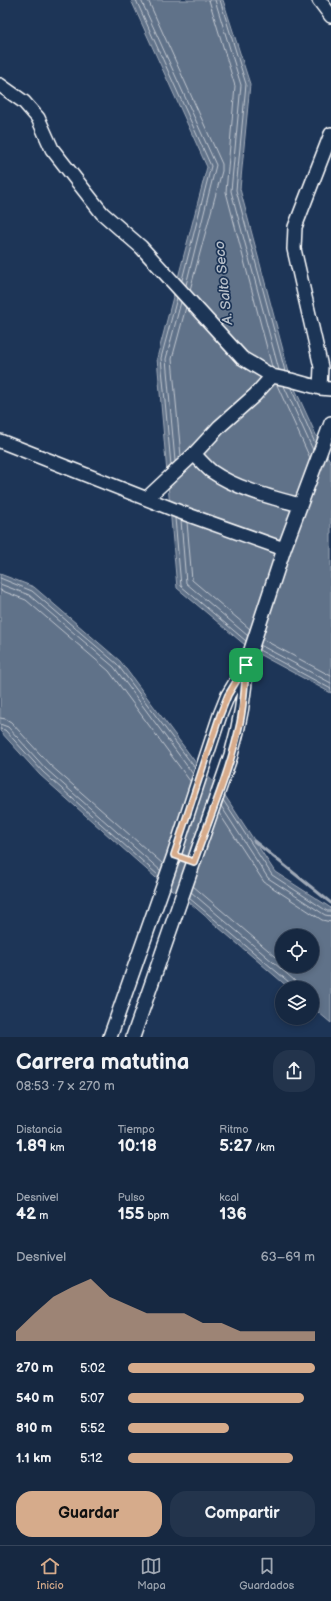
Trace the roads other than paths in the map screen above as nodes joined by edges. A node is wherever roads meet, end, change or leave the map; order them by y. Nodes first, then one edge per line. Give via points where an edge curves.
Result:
1 (319, 0) edge
2 (331, 16) edge
3 (0, 85) edge
4 (331, 134) edge
5 (272, 376) junction
6 (325, 389) edge
7 (331, 423) edge
8 (0, 441) edge
9 (194, 454) junction
10 (146, 498) junction
11 (300, 505) junction
12 (284, 548) junction
13 (246, 665) junction
14 (174, 855) junction
15 (194, 862) junction
16 (110, 1037) edge
17 (133, 1037) edge

1 - 2 street
3 - 5 street via 24,102 38,118 52,149 102,213 141,247 242,358
4 - 6 street via 295,227 294,249
5 - 6 street
5 - 9 street
7 - 11 street
8 - 10 street
9 - 10 street
9 - 11 street via 210,470 230,482
10 - 12 street via 242,535
11 - 12 street
12 - 13 street
13 - 14 street via 231,688 220,715
13 - 15 street via 245,695 240,724
14 - 15 street
14 - 16 street
15 - 17 street

